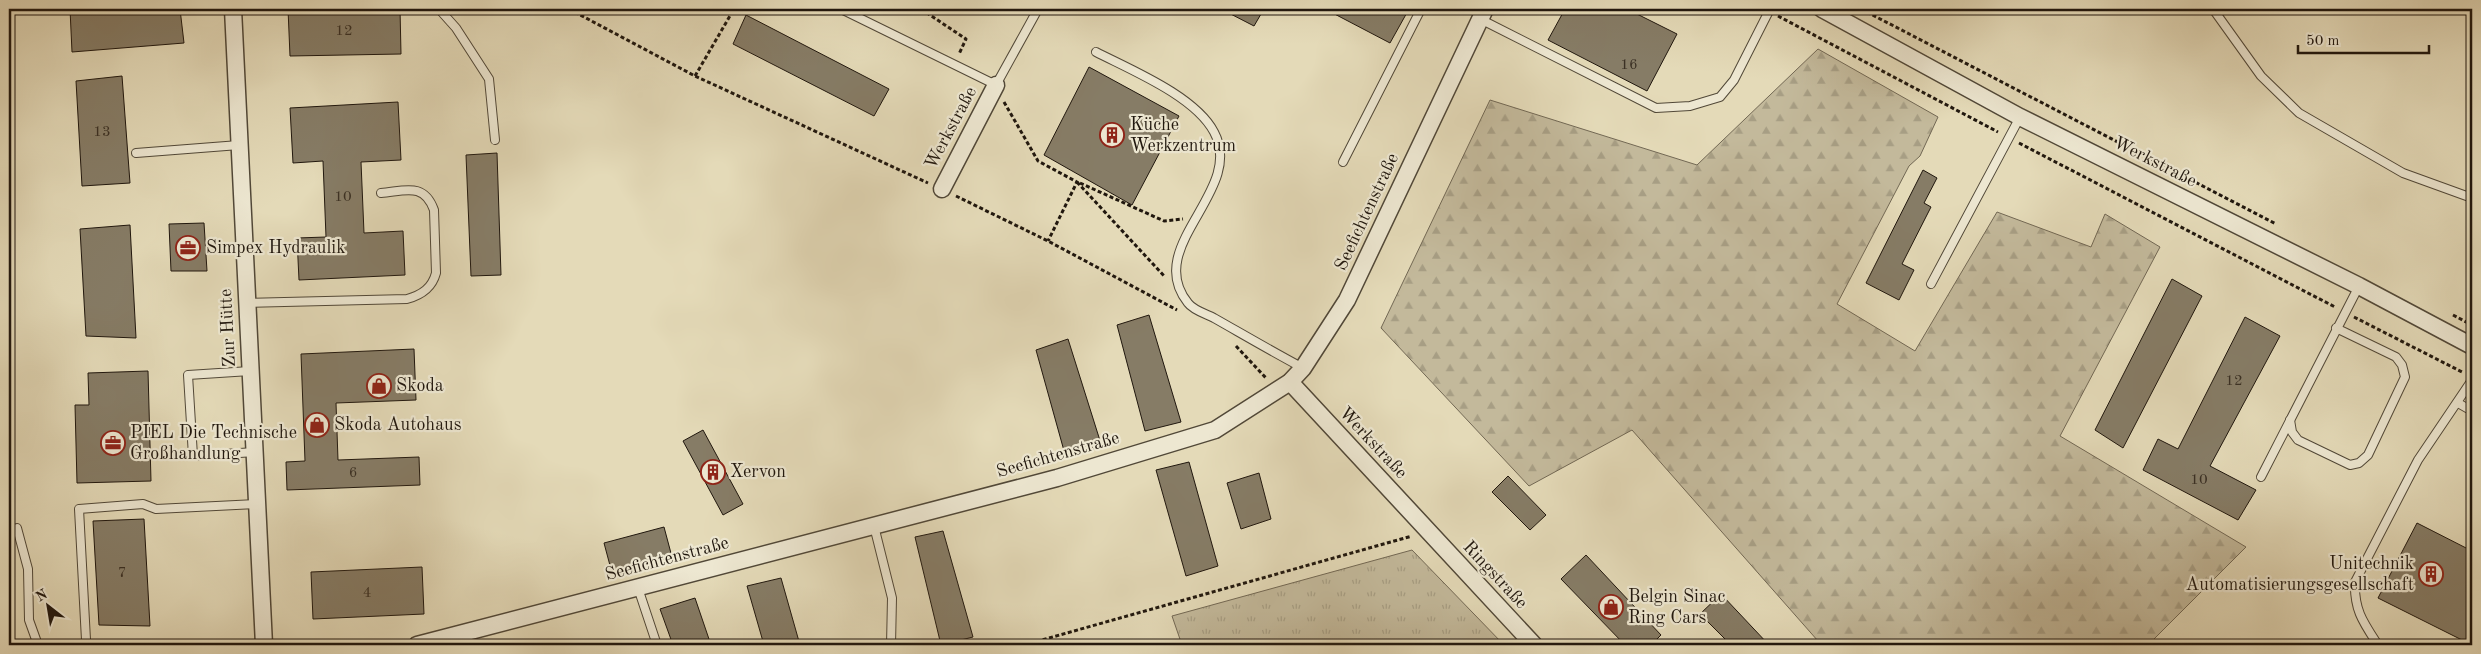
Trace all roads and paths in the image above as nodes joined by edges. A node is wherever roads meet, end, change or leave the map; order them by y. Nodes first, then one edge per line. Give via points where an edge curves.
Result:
1 (233, 9) edge
2 (439, 9) edge
3 (734, 9) edge
4 (841, 9) edge
5 (920, 9) edge
6 (1038, 9) edge
7 (1421, 9) edge
8 (1822, 9) edge
9 (1861, 9) edge
10 (2212, 9) edge
11 (1769, 10) edge
12 (1483, 14) edge
13 (1096, 52) dead end
14 (954, 64) junction
15 (695, 76) dead end
16 (994, 90) junction
17 (2020, 117) junction
18 (2009, 138) junction
19 (495, 140) dead end
20 (240, 145) junction
21 (136, 153) dead end
22 (1343, 162) dead end
23 (1077, 182) junction
24 (942, 189) dead end
25 (381, 193) dead end
26 (2472, 198) edge
27 (1197, 217) junction
28 (2281, 227) dead end
29 (1048, 241) dead end
30 (1176, 279) junction
31 (1931, 284) dead end
32 (2359, 286) junction
33 (247, 304) junction
34 (2344, 312) junction
35 (2447, 312) dead end
36 (2472, 325) edge
37 (2336, 328) junction
38 (2472, 346) edge
39 (1303, 368) junction
40 (250, 371) junction
41 (2472, 378) edge
42 (1290, 382) junction
43 (2458, 403) junction
44 (2472, 411) edge
45 (2290, 420) junction
46 (255, 452) junction
47 (2260, 477) dead end
48 (257, 504) junction
49 (874, 526) junction
50 (17, 528) dead end
51 (1427, 532) junction
52 (638, 588) junction
53 (86, 640) dead end
54 (38, 645) edge
55 (264, 645) edge
56 (417, 645) edge
57 (656, 645) edge
58 (891, 645) edge
59 (1024, 645) edge
60 (1534, 645) edge
61 (2378, 645) edge

1 - 20 street, Zur Hütte
2 - 19 lane via 456,28 489,79
3 - 15 path
4 - 14 lane
5 - 14 path via 966,39
6 - 16 lane
7 - 22 lane
8 - 17 street, Werkstraße
9 - 28 path
10 - 26 lane via 2261,76 2299,113 2403,173
11 - 12 lane via 1734,80 1720,96 1690,106 1656,108
11 - 18 path
12 - 39 street, Seefichtenstraße via 1347,300
13 - 27 lane via 1172,91 1214,131 1222,155 1213,186
14 - 16 lane
16 - 23 path via 1006,103 1038,162
16 - 24 street, Werkstraße
17 - 18 lane
17 - 32 street, Werkstraße
18 - 31 lane
18 - 34 path
20 - 21 lane
20 - 33 street, Zur Hütte
23 - 27 path via 1164,221
23 - 29 path
23 - 30 path via 1166,278
25 - 33 lane via 415,190 425,193 431,201 436,273 434,282 426,291 407,299
27 - 30 lane via 1177,256
30 - 39 lane via 1188,304
32 - 34 lane
32 - 38 street, Werkstraße
33 - 40 street, Zur Hütte
34 - 37 lane
34 - 41 path
35 - 36 path
37 - 45 lane
37 - 45 lane via 2396,357 2402,365 2405,377 2368,455 2359,463 2350,465 2298,440 2292,432
39 - 42 street, Seefichtenstraße
40 - 46 street, Zur Hütte
40 - 46 lane via 188,376 193,456
41 - 43 lane
42 - 49 street, Seefichtenstraße via 1215,430 1057,478
42 - 51 street, Werkstraße
43 - 44 lane
43 - 61 lane via 2418,460 2356,582 2355,600 2361,619
45 - 47 lane
46 - 48 street, Zur Hütte
48 - 53 lane via 156,510 143,504 79,509
48 - 55 street, Zur Hütte
49 - 52 street, Seefichtenstraße
49 - 58 lane via 892,598
50 - 54 lane via 28,569 27,598
51 - 59 path
51 - 60 street, Ringstraße
52 - 56 street, Seefichtenstraße
52 - 57 lane

